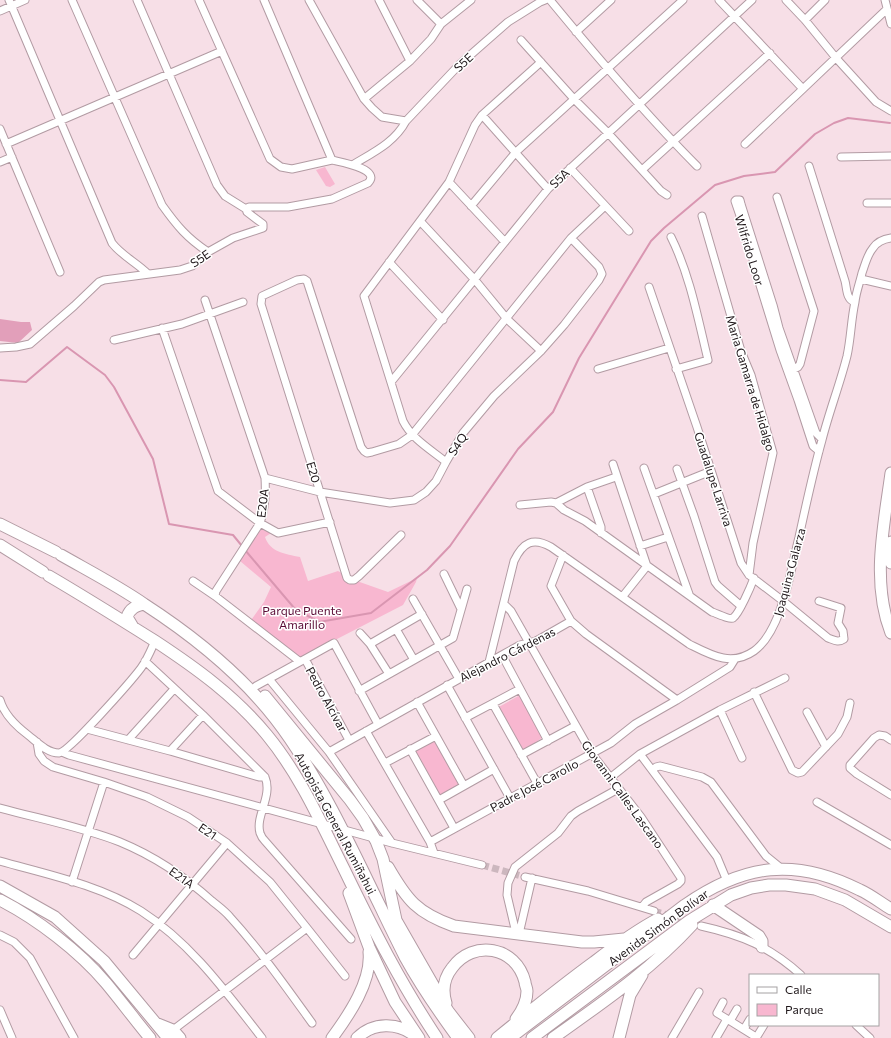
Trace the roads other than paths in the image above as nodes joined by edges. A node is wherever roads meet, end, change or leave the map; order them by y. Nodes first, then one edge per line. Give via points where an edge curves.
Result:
1 (25, 0) edge
2 (72, 0) edge
3 (137, 0) edge
4 (199, 0) edge
5 (264, 0) edge
6 (309, 0) edge
7 (379, 0) edge
8 (417, 0) edge
9 (470, 0) edge
10 (545, 0) edge
11 (550, 0) edge
12 (611, 0) edge
13 (683, 0) edge
14 (719, 0) edge
15 (752, 0) edge
16 (786, 0) edge
17 (825, 0) edge
18 (885, 0) edge
19 (10, 3) edge
20 (887, 8) junction
21 (0, 11) edge
22 (735, 16) junction
23 (805, 20) junction
24 (441, 24) junction
25 (891, 24) edge
26 (576, 32) junction
27 (521, 40) dead end
28 (222, 51) junction
29 (770, 53) junction
30 (836, 58) junction
31 (410, 61) junction
32 (540, 62) junction
33 (607, 68) junction
34 (168, 74) junction
35 (803, 89) junction
36 (114, 98) junction
37 (364, 99) junction
38 (574, 99) junction
39 (640, 104) junction
40 (891, 111) edge
41 (482, 115) junction
42 (61, 121) junction
43 (406, 121) junction
44 (0, 129) edge
45 (608, 133) junction
46 (674, 142) junction
47 (6, 144) junction
48 (745, 144) dead end
49 (516, 152) junction
50 (891, 156) edge
51 (12, 157) junction
52 (841, 157) dead end
53 (332, 160) junction
54 (0, 162) edge
55 (354, 164) junction
56 (697, 166) dead end
57 (809, 166) dead end
58 (570, 168) junction
59 (642, 170) junction
60 (449, 182) junction
61 (548, 189) junction
62 (667, 196) dead end
63 (777, 197) dead end
64 (867, 203) dead end
65 (891, 203) edge
66 (471, 206) junction
67 (605, 206) junction
68 (246, 209) junction
69 (702, 216) dead end
70 (420, 221) junction
71 (629, 231) dead end
72 (671, 237) dead end
73 (571, 238) junction
74 (891, 238) edge
75 (505, 242) junction
76 (208, 252) junction
77 (389, 262) junction
78 (60, 272) dead end
79 (148, 274) junction
80 (861, 279) junction
81 (474, 280) junction
82 (891, 286) edge
83 (649, 287) dead end
84 (205, 300) dead end
85 (242, 302) dead end
86 (854, 302) junction
87 (210, 314) junction
88 (507, 319) junction
89 (443, 320) junction
90 (162, 328) junction
91 (114, 340) dead end
92 (0, 348) edge
93 (669, 348) junction
94 (541, 351) junction
95 (676, 368) junction
96 (598, 369) dead end
97 (794, 369) junction
98 (392, 382) junction
99 (412, 435) junction
100 (822, 439) junction
101 (819, 451) junction
102 (446, 462) junction
103 (613, 464) dead end
104 (644, 468) dead end
105 (677, 469) dead end
106 (711, 471) junction
107 (891, 472) edge
108 (616, 477) junction
109 (265, 478) junction
110 (682, 483) junction
111 (587, 487) junction
112 (320, 492) junction
113 (654, 494) junction
114 (556, 503) junction
115 (520, 505) dead end
116 (330, 522) junction
117 (0, 524) edge
118 (260, 524) junction
119 (601, 533) junction
120 (401, 535) dead end
121 (668, 537) junction
122 (891, 542) edge
123 (0, 545) edge
124 (640, 546) junction
125 (563, 555) junction
126 (891, 563) edge
127 (647, 566) junction
128 (444, 574) dead end
129 (752, 576) junction
130 (193, 581) dead end
131 (467, 589) dead end
132 (689, 594) junction
133 (215, 596) junction
134 (623, 596) junction
135 (413, 599) dead end
136 (783, 600) junction
137 (818, 601) dead end
138 (144, 604) junction
139 (504, 604) junction
140 (741, 606) junction
141 (461, 609) junction
142 (422, 614) junction
143 (571, 621) junction
144 (133, 627) junction
145 (396, 629) junction
146 (360, 633) dead end
147 (891, 633) edge
148 (155, 641) junction
149 (528, 643) junction
150 (370, 644) junction
151 (440, 645) junction
152 (502, 655) junction
153 (735, 659) junction
154 (302, 660) junction
155 (414, 660) junction
156 (145, 661) junction
157 (489, 662) junction
158 (389, 674) junction
159 (785, 678) dead end
160 (240, 679) junction
161 (269, 679) junction
162 (459, 679) junction
163 (256, 686) junction
164 (447, 686) junction
165 (174, 689) junction
166 (520, 689) junction
167 (359, 691) junction
168 (754, 692) junction
169 (0, 700) edge
170 (677, 700) junction
171 (417, 702) junction
172 (493, 704) junction
173 (850, 704) dead end
174 (720, 710) junction
175 (807, 712) dead end
176 (203, 715) junction
177 (465, 718) junction
178 (378, 724) junction
179 (575, 726) junction
180 (87, 729) junction
181 (366, 731) junction
182 (436, 736) junction
183 (128, 740) junction
184 (349, 740) junction
185 (891, 740) edge
186 (548, 741) junction
187 (37, 742) junction
188 (826, 747) junction
189 (410, 749) junction
190 (170, 751) junction
191 (62, 752) junction
192 (329, 752) junction
193 (592, 754) junction
194 (640, 754) junction
195 (521, 755) junction
196 (742, 758) dead end
197 (385, 763) junction
198 (494, 769) junction
199 (652, 770) junction
200 (265, 777) junction
201 (610, 778) junction
202 (104, 782) junction
203 (537, 783) junction
204 (464, 786) junction
205 (618, 789) junction
206 (891, 795) edge
207 (510, 798) junction
208 (439, 800) junction
209 (817, 802) dead end
210 (0, 808) edge
211 (264, 808) junction
212 (454, 828) junction
213 (89, 832) junction
214 (430, 842) junction
215 (227, 843) junction
216 (391, 843) junction
217 (891, 845) edge
218 (434, 853) junction
219 (383, 859) junction
220 (0, 861) edge
221 (482, 865) tunnel mouth
222 (782, 869) junction
223 (364, 873) junction
224 (348, 878) junction
225 (727, 881) junction
226 (72, 882) junction
227 (193, 884) junction
228 (0, 886) edge
229 (0, 900) edge
230 (685, 905) junction
231 (642, 907) junction
232 (709, 908) junction
233 (891, 909) edge
234 (654, 911) tunnel mouth
235 (396, 920) junction
236 (159, 924) junction
237 (702, 926) tunnel mouth
238 (891, 927) edge
239 (307, 928) junction
240 (518, 934) junction
241 (0, 935) edge
242 (351, 939) dead end
243 (624, 939) junction
244 (369, 947) junction
245 (762, 947) junction
246 (133, 955) dead end
247 (265, 960) junction
248 (647, 967) junction
249 (800, 974) edge
250 (345, 976) dead end
251 (224, 990) junction
252 (699, 992) dead end
253 (724, 1002) dead end
254 (737, 1009) dead end
255 (0, 1010) edge
256 (448, 1011) junction
257 (729, 1020) junction
258 (749, 1021) edge
259 (312, 1023) dead end
260 (512, 1025) junction
261 (763, 1026) edge
262 (857, 1026) edge
263 (744, 1029) junction
264 (174, 1035) edge
265 (756, 1037) edge
266 (12, 1038) edge
267 (74, 1038) edge
268 (150, 1038) edge
269 (262, 1038) edge
270 (332, 1038) edge
271 (357, 1038) edge
272 (418, 1038) edge
273 (437, 1038) edge
274 (458, 1038) edge
275 (469, 1038) edge
276 (497, 1038) edge
277 (510, 1038) edge
278 (532, 1038) edge
279 (554, 1038) edge
280 (619, 1038) edge
281 (672, 1038) edge
282 (716, 1038) edge
283 (870, 1038) edge

1 - 19 street
2 - 36 street
3 - 34 street
4 - 28 street
5 - 53 street
6 - 37 street
7 - 31 street
8 - 24 street
9 - 24 street
10 - 43 street, S5E via 502,27 459,65
11 - 26 street
12 - 26 street
13 - 33 street
14 - 22 street
15 - 22 street, S5A
16 - 23 street
17 - 23 street
18 - 20 street
19 - 21 street
19 - 42 street
20 - 25 street
20 - 30 street
22 - 29 street
22 - 39 street, S5A
23 - 30 street
24 - 31 street
26 - 33 street
27 - 32 street
28 - 34 street
28 - 53 street via 270,159 281,167 292,169
29 - 35 street
29 - 46 street
30 - 35 street
30 - 40 street via 876,102
31 - 37 street
32 - 38 street
32 - 41 street
33 - 38 street
33 - 39 street
34 - 36 street
34 - 68 street via 217,185 225,196
35 - 48 street
36 - 42 street
36 - 76 street via 162,205 179,229
37 - 43 street via 382,117
38 - 45 street
38 - 49 street
39 - 45 street, S5A
39 - 46 street
41 - 49 street
41 - 60 street via 475,124
42 - 47 street
42 - 79 street via 112,243
43 - 55 street, S5E via 392,141
44 - 47 street
45 - 58 street, S5A
45 - 59 street
46 - 56 street
46 - 59 street
47 - 51 street
49 - 61 street
49 - 66 street
50 - 52 street
51 - 54 street
51 - 78 street
53 - 55 street
55 - 68 street via 370,174 371,180 332,199 288,207 251,206
57 - 86 street via 848,298
58 - 61 street, S5A
58 - 67 street
59 - 62 street
60 - 66 street
60 - 70 street
61 - 75 street, S5A
63 - 97 street via 814,311 800,364
64 - 65 street
66 - 75 street
67 - 71 street
67 - 73 street
68 - 76 street, S5E via 248,214 263,224 263,228 233,238
69 - 129 street, Maria Gamarra de Hidalgo via 773,450 752,547
70 - 77 street
70 - 81 street
72 - 95 street via 686,274 708,360
73 - 88 street
73 - 94 street, S4Q via 599,267 602,274
74 - 80 street, Joaquina Galarza via 873,247
75 - 81 street, S5A
76 - 79 street, S5E via 192,266
77 - 89 street
77 - 98 street via 364,296
79 - 92 street, S5E via 99,282 30,344
80 - 82 street
80 - 86 street, Joaquina Galarza
81 - 88 street
81 - 89 street, S5A
83 - 93 street, Guadalupe Larriva
84 - 87 street, E20A
85 - 87 street
86 - 100 street, Joaquina Galarza via 851,339
87 - 90 street
87 - 109 street, E20A
88 - 94 street
88 - 99 street
89 - 98 street, S5A
90 - 91 street
90 - 118 street via 218,491
93 - 95 street, Guadalupe Larriva
93 - 96 street
94 - 102 street, S4Q via 494,396 463,433
95 - 106 street, Guadalupe Larriva
97 - 100 street, Wilfrido Loor via 816,433
97 - 101 street, Wilfrido Loor via 740,200 736,200 780,350 813,446
98 - 99 street via 403,421
99 - 102 street
99 - 112 street, E20 via 399,444 367,453 364,451 308,284 304,279 297,280 268,292 262,296 261,304
100 - 101 street, Joaquina Galarza
101 - 136 street, Joaquina Galarza
102 - 112 street, S4Q via 436,481 414,500 390,503
103 - 108 street
104 - 113 street
105 - 110 street
106 - 110 street
106 - 129 street, Guadalupe Larriva via 741,563
107 - 147 highway via 880,550 883,603
108 - 111 street
108 - 124 street
109 - 112 street, S4Q
109 - 118 street, E20A via 263,515
110 - 113 street
110 - 140 street via 715,582
111 - 114 street
111 - 119 street
112 - 116 street, E20
113 - 121 street
114 - 115 street
114 - 119 street, Maria Gamarra de Hidalgo
116 - 118 street via 278,533
116 - 120 street, E20 via 347,578 350,580 359,576
117 - 138 highway, Autopista General Rumiñahui via 59,553
118 - 133 street, E20A
119 - 127 street, Maria Gamarra de Hidalgo
121 - 124 street
121 - 132 street
122 - 126 highway
123 - 144 highway, Autopista General Rumiñahui
124 - 127 street
125 - 134 street
125 - 139 street via 541,542 526,545 514,561
125 - 143 street via 551,587
127 - 132 street, Maria Gamarra de Hidalgo
127 - 134 street
128 - 141 street
129 - 136 street, Guadalupe Larriva
129 - 140 street, Maria Gamarra de Hidalgo
130 - 133 street
131 - 141 street
132 - 140 street, Maria Gamarra de Hidalgo via 712,612 731,619
133 - 154 street
134 - 153 street via 690,644 726,659
135 - 142 street
136 - 137 street, Guadalupe Larriva via 828,638 839,642 844,639 838,623 841,608
136 - 153 street, Joaquina Galarza via 776,620 762,643 753,652
138 - 144 highway via 129,612 128,617
138 - 160 highway, Autopista General Rumiñahui
139 - 149 street, Giovanni Calles Lascano via 511,611
139 - 157 street
141 - 151 street via 453,638
142 - 145 street
142 - 151 street
143 - 149 street, Alejandro Cárdenas
143 - 170 street
144 - 148 highway, Autopista General Rumiñahui
145 - 150 street
145 - 155 street
146 - 150 street
148 - 156 street
148 - 224 highway, Autopista General Rumiñahui via 219,686 267,734 305,790
149 - 152 street, Alejandro Cárdenas
149 - 179 street, Giovanni Calles Lascano
150 - 158 street
151 - 155 street
151 - 162 street
152 - 157 street, Alejandro Cárdenas
152 - 166 street
153 - 170 street, Padre José Carollo via 730,667
154 - 161 street
154 - 167 street via 334,643
154 - 184 street, Pedro Alcívar
155 - 158 street
156 - 165 street
156 - 180 street
157 - 162 street, Alejandro Cárdenas
158 - 167 street
159 - 168 street
160 - 163 highway
160 - 223 highway, Autopista General Rumiñahui via 289,738 322,793
161 - 163 street
161 - 192 street
162 - 164 street, Alejandro Cárdenas
163 - 219 highway via 350,800 376,841
164 - 171 street, Alejandro Cárdenas
164 - 177 street
165 - 176 street
165 - 183 street
166 - 172 street
166 - 186 street
167 - 178 street
168 - 174 street
168 - 188 street via 792,770 802,772
169 - 187 street via 13,722
170 - 193 street, Padre José Carollo via 634,724 611,743
171 - 178 street, Alejandro Cárdenas
171 - 182 street
172 - 177 street
172 - 195 street
173 - 188 street via 843,725
174 - 194 street
174 - 196 street
175 - 188 street
176 - 190 street
176 - 200 street
177 - 198 street
178 - 181 street, Alejandro Cárdenas
179 - 186 street
179 - 193 street, Giovanni Calles Lascano
180 - 183 street
180 - 191 street
181 - 184 street, Alejandro Cárdenas
181 - 197 street
182 - 189 street
182 - 204 street
183 - 190 street
184 - 192 street, Alejandro Cárdenas
185 - 206 street via 879,735 874,738 850,768
186 - 195 street
187 - 191 street via 47,750
187 - 202 street, E21 via 39,754 53,767
189 - 197 street
189 - 208 street
190 - 200 street
191 - 211 street
192 - 216 street
193 - 201 street, Giovanni Calles Lascano
193 - 203 street, Padre José Carollo
194 - 199 street
194 - 201 street
195 - 203 street
197 - 214 street
198 - 204 street
198 - 207 street
199 - 222 street via 660,766 702,777 711,782 766,856
199 - 225 street via 717,857
200 - 211 street via 267,788
201 - 205 street, Giovanni Calles Lascano
202 - 213 street
202 - 215 street, E21 via 154,800 188,817
203 - 207 street, Padre José Carollo
204 - 208 street
205 - 231 street, Giovanni Calles Lascano via 652,832 681,878 678,884 646,902
205 - 240 street via 571,816 558,833 515,868 508,883 507,895
207 - 212 street, Padre José Carollo
208 - 212 street
209 - 217 street
210 - 213 street, E21A
211 - 216 street
211 - 242 street via 260,823 260,833 264,841
212 - 214 street, Padre José Carollo
213 - 226 street
213 - 227 street, E21A via 148,855
214 - 218 street
215 - 227 street
215 - 239 street, E21 via 270,882
216 - 218 street
218 - 221 street
219 - 235 highway
219 - 240 highway via 406,896 434,919 454,926
220 - 226 street
222 - 225 highway, Avenida Simón Bolívar via 762,870
222 - 233 highway, Avenida Simón Bolívar via 814,872 830,877 862,891
223 - 235 highway
223 - 274 highway, Autopista General Rumiñahui via 405,957 427,995
224 - 244 highway via 348,892
224 - 273 highway, Autopista General Rumiñahui via 392,964
225 - 230 highway, Avenida Simón Bolívar
226 - 236 street via 107,894 139,910
227 - 236 street
227 - 247 street, E21A via 229,915
228 - 264 highway via 55,917 104,961 157,1024
229 - 268 highway via 46,928 91,966
230 - 243 highway
230 - 277 highway, Avenida Simón Bolívar
231 - 234 street
231 - 240 street via 588,891 529,878
232 - 238 highway, Avenida Simón Bolívar via 732,895 760,886 798,886 845,900
232 - 245 highway via 759,936
232 - 248 highway
232 - 278 highway, Avenida Simón Bolívar
235 - 256 highway
236 - 246 street
236 - 251 street via 193,954
237 - 245 street via 740,937
239 - 247 street
239 - 250 street, E21
240 - 243 highway via 582,942
241 - 267 street via 14,942 30,958
243 - 260 highway
244 - 270 highway via 367,976 354,1004
244 - 272 highway via 395,1002
245 - 249 street
247 - 251 street
247 - 259 street, E21A
248 - 279 highway
248 - 280 highway via 630,995
251 - 264 street
251 - 269 street
252 - 281 street
253 - 257 street via 717,1013
254 - 257 street
255 - 266 street
256 - 260 highway via 443,993 447,974 458,959 475,951 494,950 511,958 522,972 527,991 523,1009
256 - 275 highway
257 - 263 street
257 - 282 street
258 - 263 street
260 - 276 highway
261 - 265 street
262 - 283 street
263 - 265 street
271 - 272 highway via 377,1026 393,1025 409,1031

